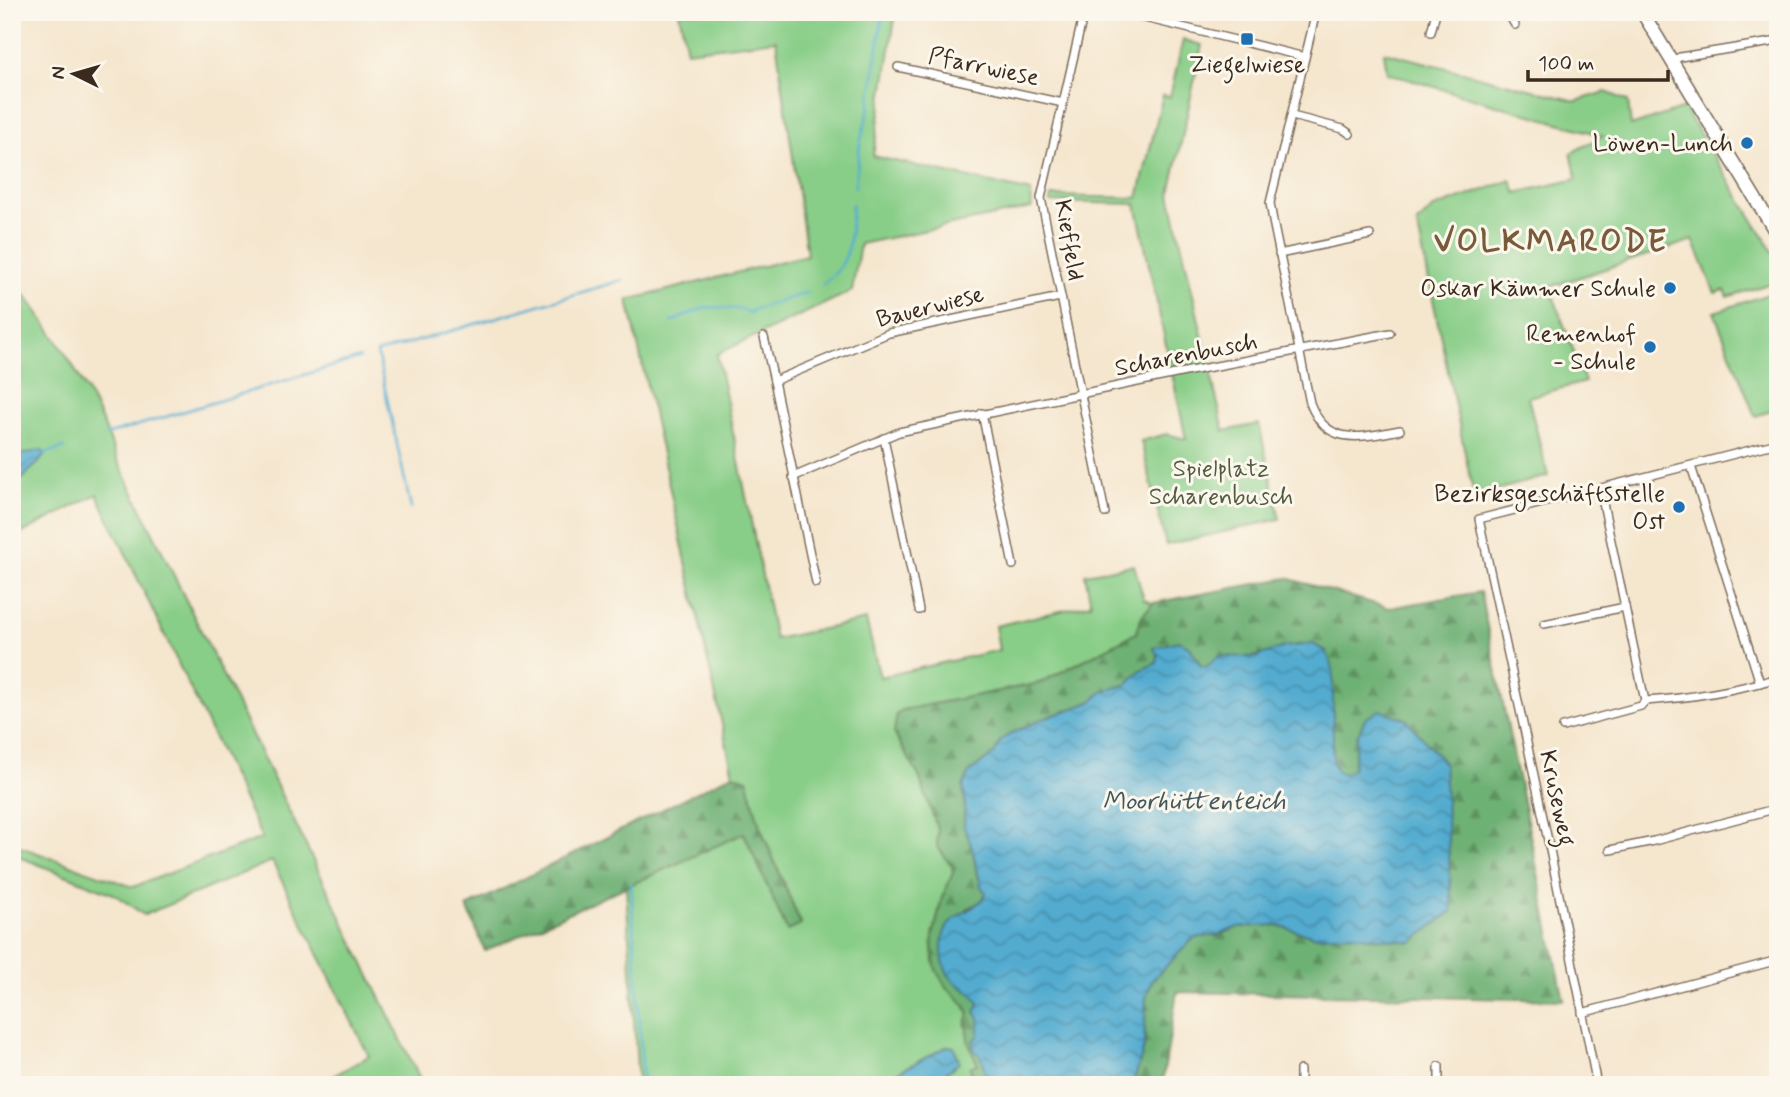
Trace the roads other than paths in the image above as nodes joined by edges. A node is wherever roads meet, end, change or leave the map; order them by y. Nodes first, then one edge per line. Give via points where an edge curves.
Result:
1 (1084, 12) edge
2 (1120, 12) edge
3 (1316, 12) edge
4 (1436, 12) edge
5 (1507, 12) edge
6 (1642, 12) edge
7 (1515, 26) dead end
8 (1431, 32) dead end
9 (1778, 41) edge
10 (1305, 57) junction
11 (1671, 61) junction
12 (898, 67) dead end
13 (1063, 103) junction
14 (1292, 116) junction
15 (1350, 134) dead end
16 (1370, 235) dead end
17 (1778, 236) edge
18 (1279, 254) junction
19 (1060, 297) junction
20 (1390, 333) dead end
21 (764, 337) dead end
22 (1299, 351) junction
23 (774, 381) junction
24 (1080, 394) junction
25 (982, 413) junction
26 (1400, 430) dead end
27 (884, 438) junction
28 (1778, 443) edge
29 (1691, 466) junction
30 (793, 477) junction
31 (1600, 489) junction
32 (1105, 513) dead end
33 (1013, 565) dead end
34 (816, 583) dead end
35 (1625, 607) junction
36 (919, 610) dead end
37 (1544, 624) dead end
38 (1778, 678) edge
39 (1760, 683) junction
40 (1645, 701) junction
41 (1563, 727) dead end
42 (1778, 808) edge
43 (1611, 850) dead end
44 (1778, 960) edge
45 (1582, 1013) junction
46 (1439, 1066) dead end
47 (1300, 1070) dead end
48 (1300, 1085) edge
49 (1439, 1085) edge
50 (1597, 1085) edge

1 - 13 street, Kieffeld
2 - 10 street
3 - 10 street
4 - 8 street
5 - 7 street
6 - 11 main road
9 - 11 street
10 - 14 street
11 - 17 main road
12 - 13 street, Pfarrwiese
13 - 19 street, Kieffeld via 1041,198
14 - 15 street
14 - 18 street via 1270,203
16 - 18 street
18 - 22 street
19 - 23 street, Bauerwiese via 889,333
19 - 24 street, Kieffeld
20 - 22 street, Scharenbusch
21 - 23 street
22 - 24 street, Scharenbusch
22 - 26 street via 1310,403 1321,425 1352,437
23 - 30 street
24 - 25 street, Scharenbusch
24 - 32 street
25 - 27 street, Scharenbusch
25 - 33 street
27 - 30 street, Scharenbusch
27 - 36 street
28 - 29 street
29 - 31 street
29 - 39 street
30 - 34 street
31 - 35 street
31 - 45 street, Kruseweg via 1479,519
35 - 37 street
35 - 40 street
38 - 39 street
39 - 40 street via 1690,698
40 - 41 street via 1641,706
42 - 43 street
44 - 45 street
45 - 50 street, Kruseweg
46 - 49 street
47 - 48 street

